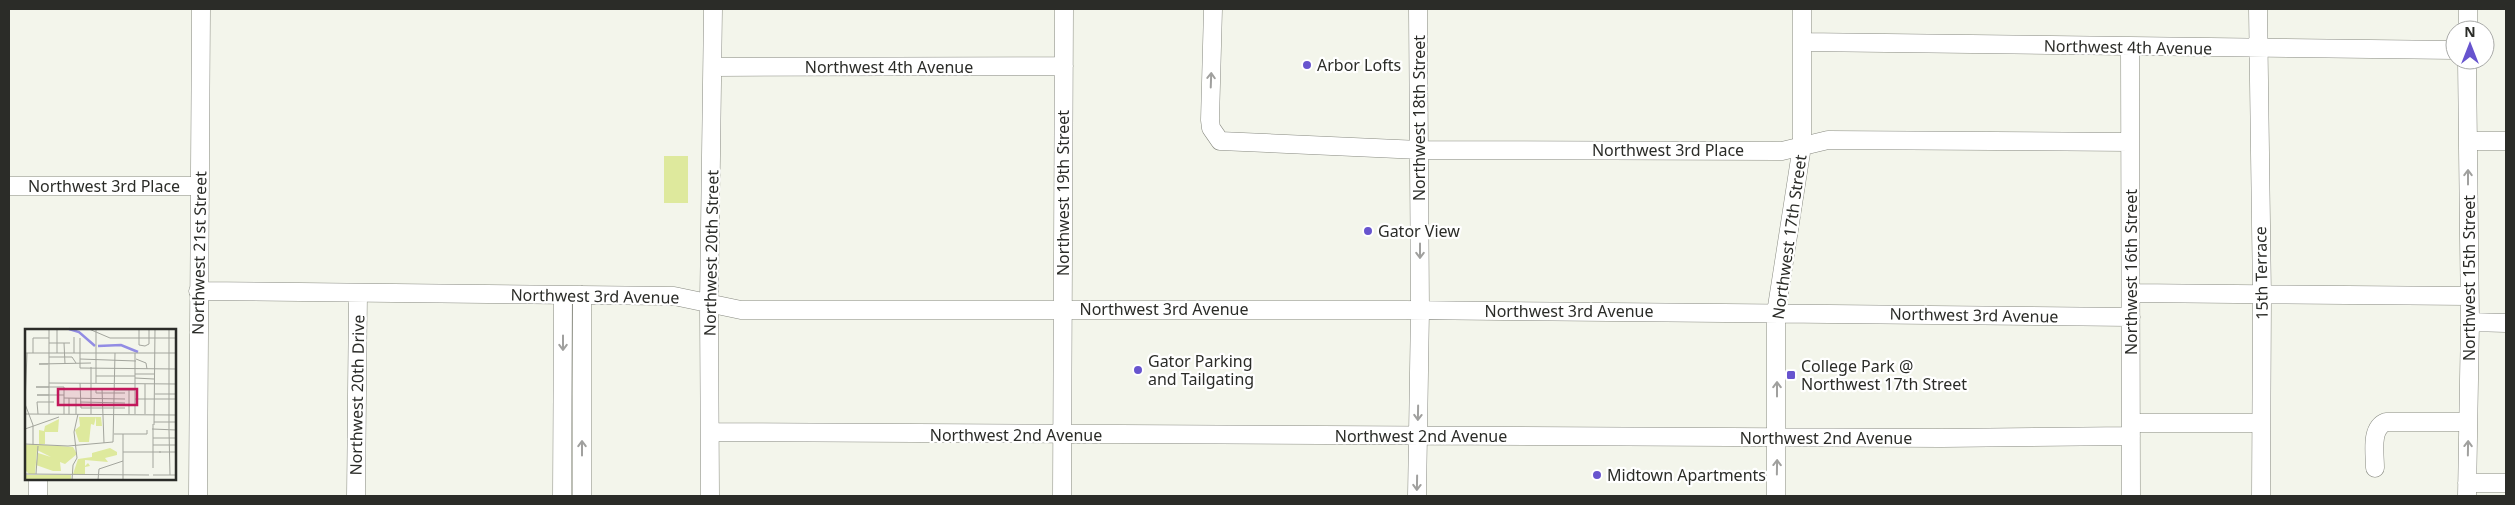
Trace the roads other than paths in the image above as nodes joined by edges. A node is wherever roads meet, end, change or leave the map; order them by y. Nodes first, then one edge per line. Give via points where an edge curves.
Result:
1 (201, 9) edge
2 (713, 9) edge
3 (1064, 9) edge
4 (1213, 9) edge
5 (1418, 9) edge
6 (1802, 9) edge
7 (2258, 9) edge
8 (1802, 42) junction
9 (2130, 47) junction
10 (2258, 50) junction
11 (2445, 50) edge
12 (1064, 66) junction
13 (713, 67) junction
14 (2467, 70) edge
15 (2506, 140) edge
16 (2468, 141) junction
17 (2130, 142) junction
18 (1802, 146) junction
19 (1420, 150) junction
20 (9, 186) edge
21 (200, 186) junction
22 (198, 291) junction
23 (358, 293) junction
24 (2131, 293) junction
25 (563, 294) junction
26 (582, 295) junction
27 (2262, 296) junction
28 (2468, 296) junction
29 (709, 303) junction
30 (1063, 308) junction
31 (1420, 310) junction
32 (1776, 313) junction
33 (2131, 317) junction
34 (2470, 322) junction
35 (2506, 323) edge
36 (562, 420) junction
37 (582, 420) junction
38 (2468, 422) junction
39 (2260, 423) junction
40 (2131, 430) junction
41 (711, 432) junction
42 (1062, 435) junction
43 (1418, 435) junction
44 (1777, 438) junction
45 (2375, 468) dead end
46 (38, 480) edge
47 (2506, 483) edge
48 (2467, 490) edge
49 (38, 496) edge
50 (198, 496) edge
51 (356, 496) edge
52 (562, 496) edge
53 (582, 496) edge
54 (710, 496) edge
55 (1062, 496) edge
56 (1417, 496) edge
57 (1776, 496) edge
58 (2131, 496) edge
59 (2261, 496) edge

1 - 21 street, Northwest 21st Street
2 - 13 street, Northwest 20th Street
3 - 12 street, Northwest 19th Street
19 -> 4 street, Northwest 3rd Place via 1220,141 1211,128
5 - 19 street, Northwest 18th Street
6 - 8 street, Northwest 17th Street
7 - 10 street, 15th Terrace
8 - 9 street, Northwest 4th Avenue
8 - 18 street, Northwest 17th Street
9 - 10 street, Northwest 4th Avenue
9 - 17 street, Northwest 16th Street
10 - 11 street, Northwest 4th Avenue
10 - 27 street, 15th Terrace
12 - 13 street, Northwest 4th Avenue
12 - 30 street, Northwest 19th Street
13 - 29 street, Northwest 20th Street
14 - 16 street, Northwest 15th Street
15 - 16 street
28 -> 16 street, Northwest 15th Street
17 - 18 street, Northwest 3rd Place via 1828,140
17 - 24 street, Northwest 16th Street
18 - 19 street, Northwest 3rd Place via 1782,151
18 - 32 street, Northwest 17th Street
19 -> 31 street, Northwest 18th Street
20 - 21 street, Northwest 3rd Place
21 - 22 street, Northwest 21st Street
22 - 23 street, Northwest 3rd Avenue
22 - 50 street, Northwest 21st Street
23 - 25 street, Northwest 3rd Avenue
23 - 51 street, Northwest 20th Drive
24 - 27 street
24 - 33 street, Northwest 16th Street
25 - 26 street, Northwest 3rd Avenue
25 -> 36 street
26 - 29 street, Northwest 3rd Avenue via 674,296
26 - 37 street
27 - 28 street
27 - 39 street, 15th Terrace
28 - 34 street, Northwest 15th Street
29 - 30 street, Northwest 3rd Avenue via 741,310
29 - 41 street, Northwest 20th Street
30 - 31 street, Northwest 3rd Avenue
30 - 42 street, Northwest 19th Street
31 - 32 street, Northwest 3rd Avenue
31 -> 43 street, Northwest 18th Street
32 - 33 street, Northwest 3rd Avenue
44 -> 32 street, Northwest 17th Street
33 - 40 street, Northwest 16th Street
34 - 35 street
34 - 38 street, Northwest 15th Street
36 - 37 street
36 - 52 street
53 -> 37 street
38 - 45 street via 2380,424 2376,430
48 -> 38 street, Northwest 15th Street
39 - 40 street, Northwest 2nd Avenue
39 - 59 street, 15th Terrace
40 - 44 street, Northwest 2nd Avenue
40 - 58 street, Northwest 16th Street
41 - 42 street, Northwest 2nd Avenue
41 - 54 street, Northwest 20th Street
42 - 43 street, Northwest 2nd Avenue
42 - 55 street, Northwest 19th Street
43 - 44 street, Northwest 2nd Avenue
43 -> 56 street, Northwest 18th Street
57 -> 44 street, Northwest 17th Street
46 - 49 street
47 - 48 street

